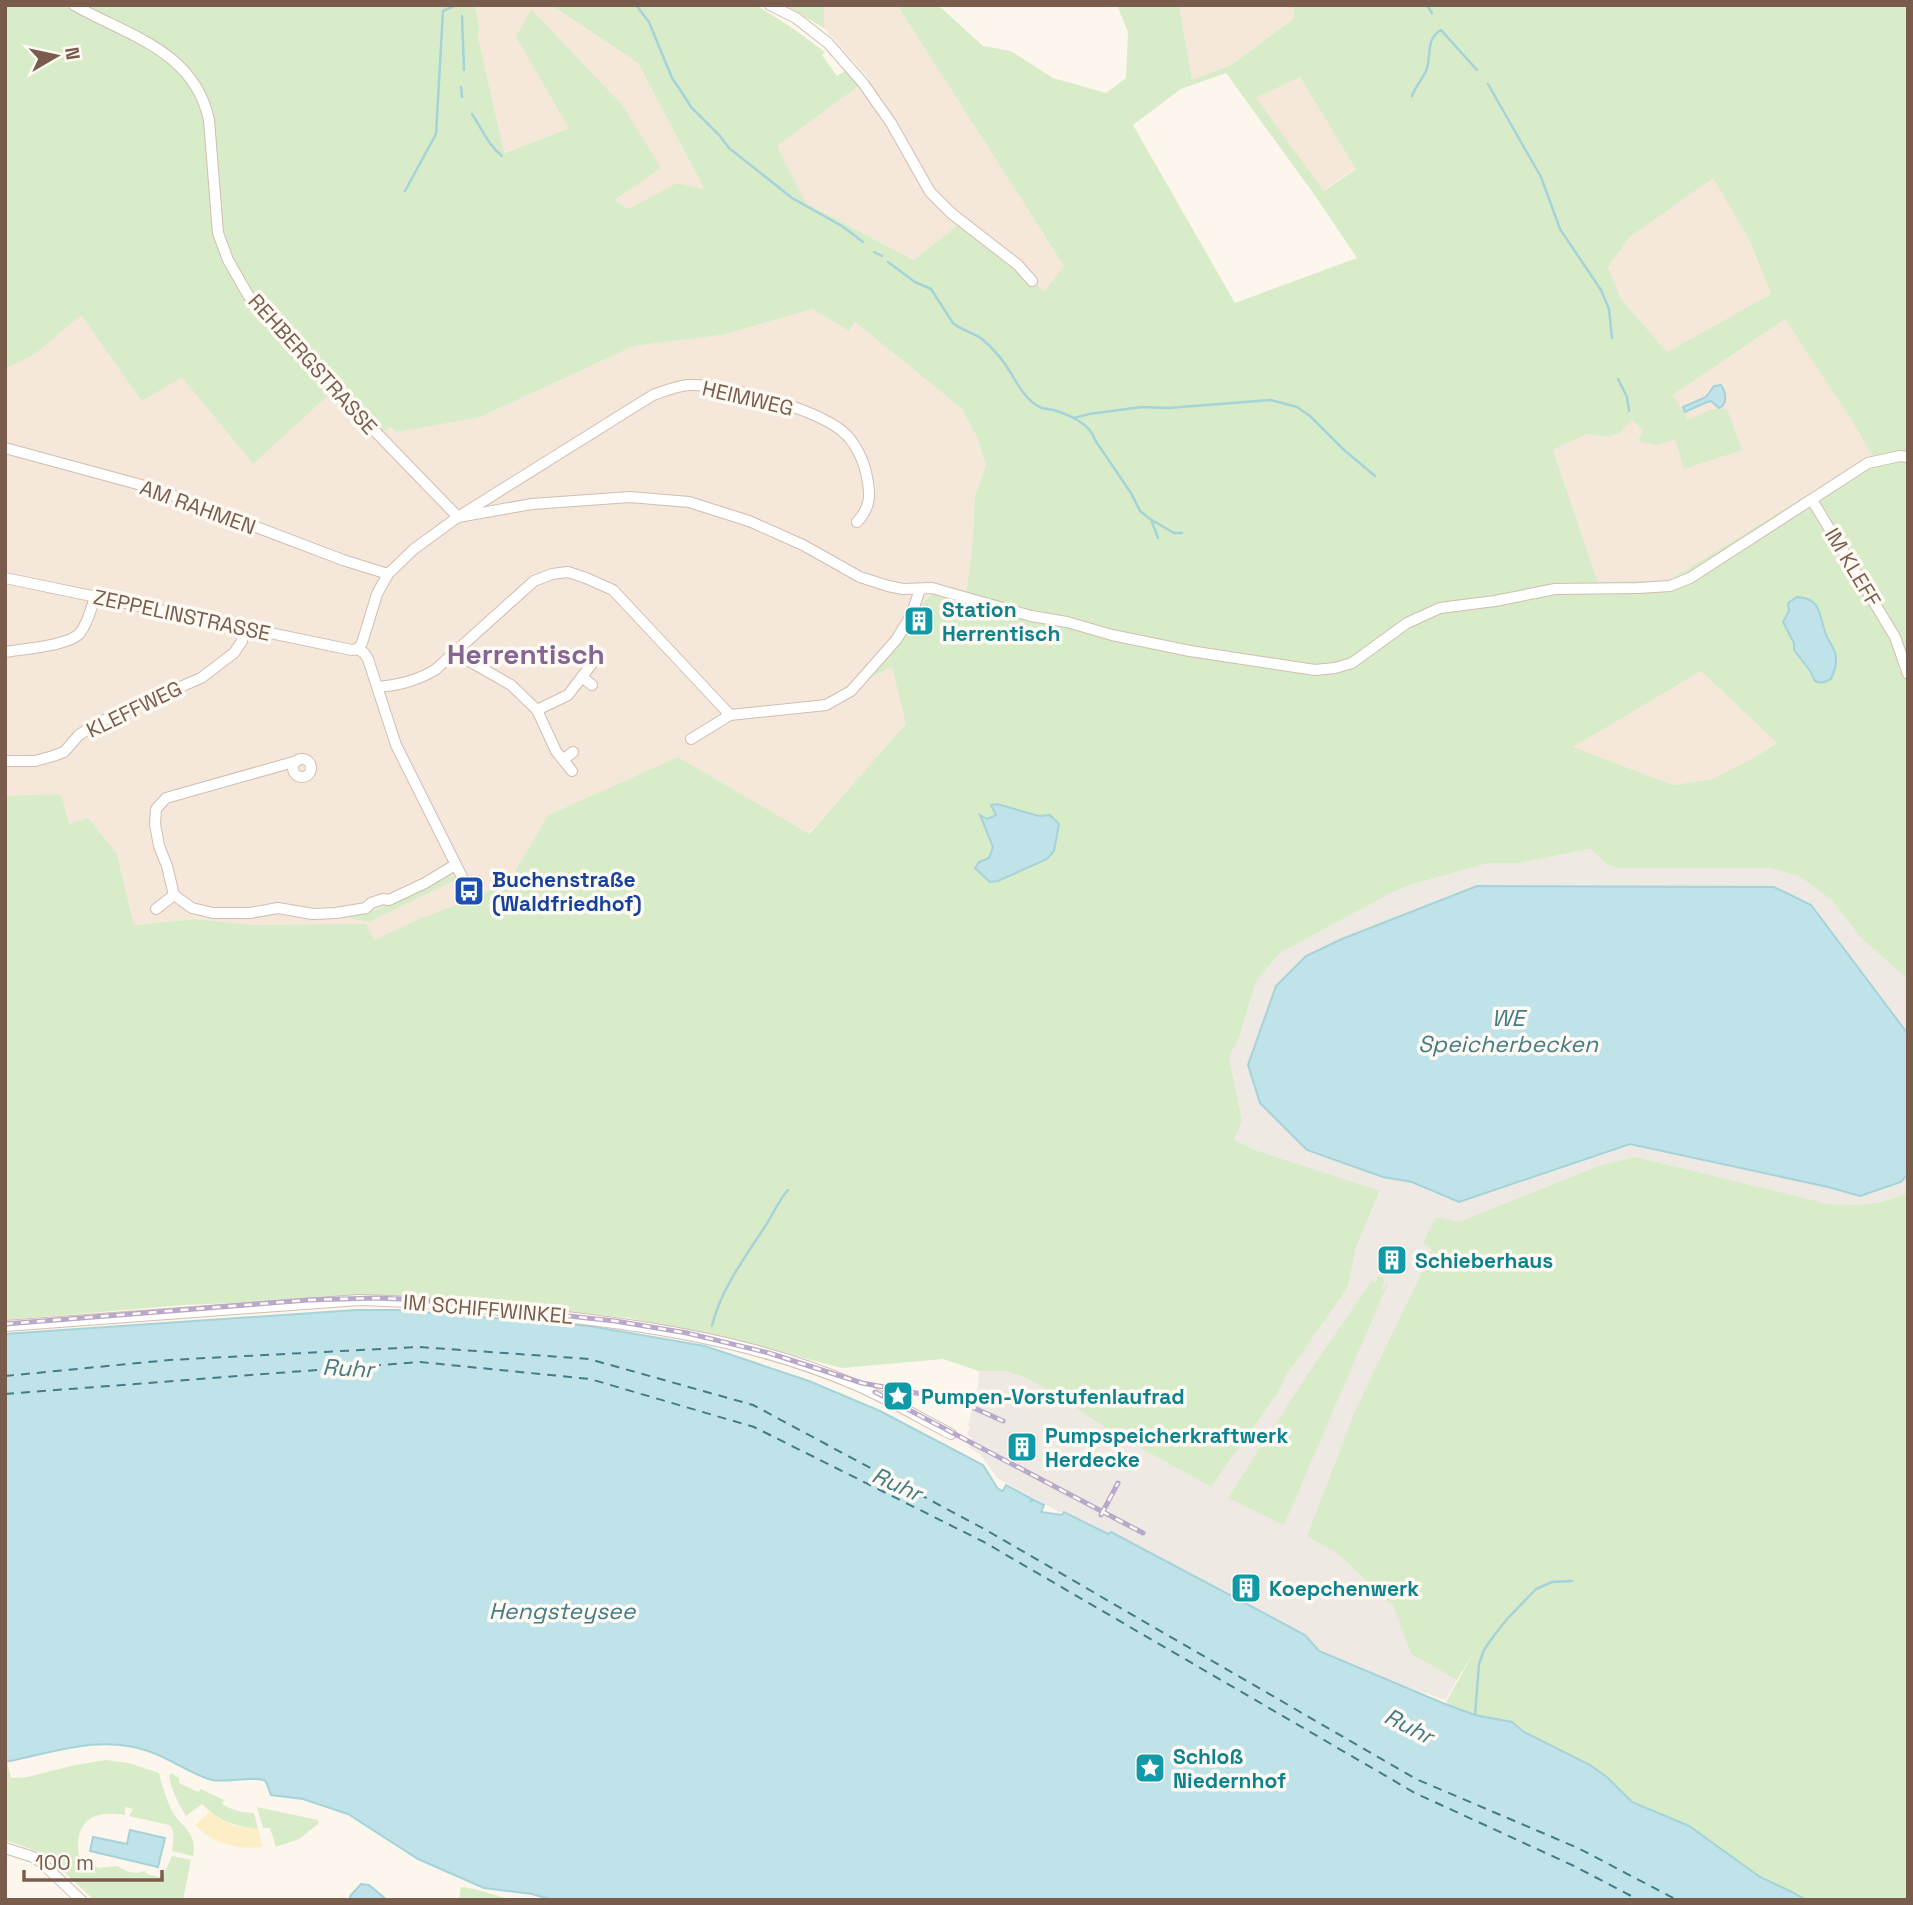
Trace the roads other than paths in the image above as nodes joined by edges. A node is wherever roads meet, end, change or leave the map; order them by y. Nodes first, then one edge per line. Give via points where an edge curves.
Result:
1 (74, 5) edge
2 (770, 5) edge
3 (1032, 281) dead end
4 (5, 448) edge
5 (1908, 457) edge
6 (1812, 500) junction
7 (458, 517) junction
8 (857, 522) dead end
9 (388, 575) junction
10 (5, 578) edge
11 (920, 589) junction
12 (95, 597) junction
13 (241, 628) junction
14 (358, 649) junction
15 (5, 652) edge
16 (455, 653) junction
17 (594, 661) dead end
18 (1908, 674) edge
19 (582, 677) junction
20 (592, 685) dead end
21 (378, 687) junction
22 (537, 710) junction
23 (730, 715) junction
24 (691, 739) dead end
25 (573, 752) dead end
26 (563, 760) junction
27 (5, 761) edge
28 (297, 761) dead end
29 (572, 771) dead end
30 (455, 865) junction
31 (467, 885) dead end
32 (174, 895) junction
33 (156, 909) dead end
34 (5, 1326) edge
35 (951, 1434) dead end
36 (5, 1848) edge
37 (81, 1900) edge

1 - 7 street, REHBERGSTRASSE via 143,39 189,76 205,101 209,120 218,233 248,295
2 - 3 street via 828,43 891,123 930,192
4 - 9 street, AM RAHMEN via 156,489
5 - 6 street via 1868,463
6 - 11 street via 1690,578 1670,586 1555,589 1440,608 1406,623 1352,663 1315,670 1190,652
6 - 18 street, IM KLEFF via 1895,636
7 - 8 street, HEIMWEG via 653,395 691,385 761,397 844,432 860,455 868,482 866,512
7 - 9 street, HEIMWEG
7 - 11 street via 575,500 630,497 689,502 749,521 860,577
9 - 14 street, HEIMWEG
10 - 12 street, ZEPPELINSTRASSE
11 - 23 street via 896,640 851,691 826,705
12 - 13 street, ZEPPELINSTRASSE
12 - 15 street via 79,636
13 - 14 street, ZEPPELINSTRASSE
13 - 27 street, KLEFFWEG via 242,641 234,653 201,678 96,723 53,757
14 - 21 street via 365,653
16 - 21 street via 420,679
16 - 22 street via 511,685
16 - 23 street via 534,582 568,572 613,590
17 - 19 street
19 - 20 street
19 - 22 street via 568,695
21 - 30 street via 396,745
22 - 26 street
23 - 24 street
25 - 26 street
26 - 29 street
28 - 32 street via 166,799 156,809 159,846
30 - 31 street
30 - 32 street via 389,900 336,914 278,908 213,913 192,908
32 - 33 street
34 - 35 street, IM SCHIFFWINKEL via 359,1300 590,1319 696,1336 796,1363 857,1385
36 - 37 street via 41,1862

